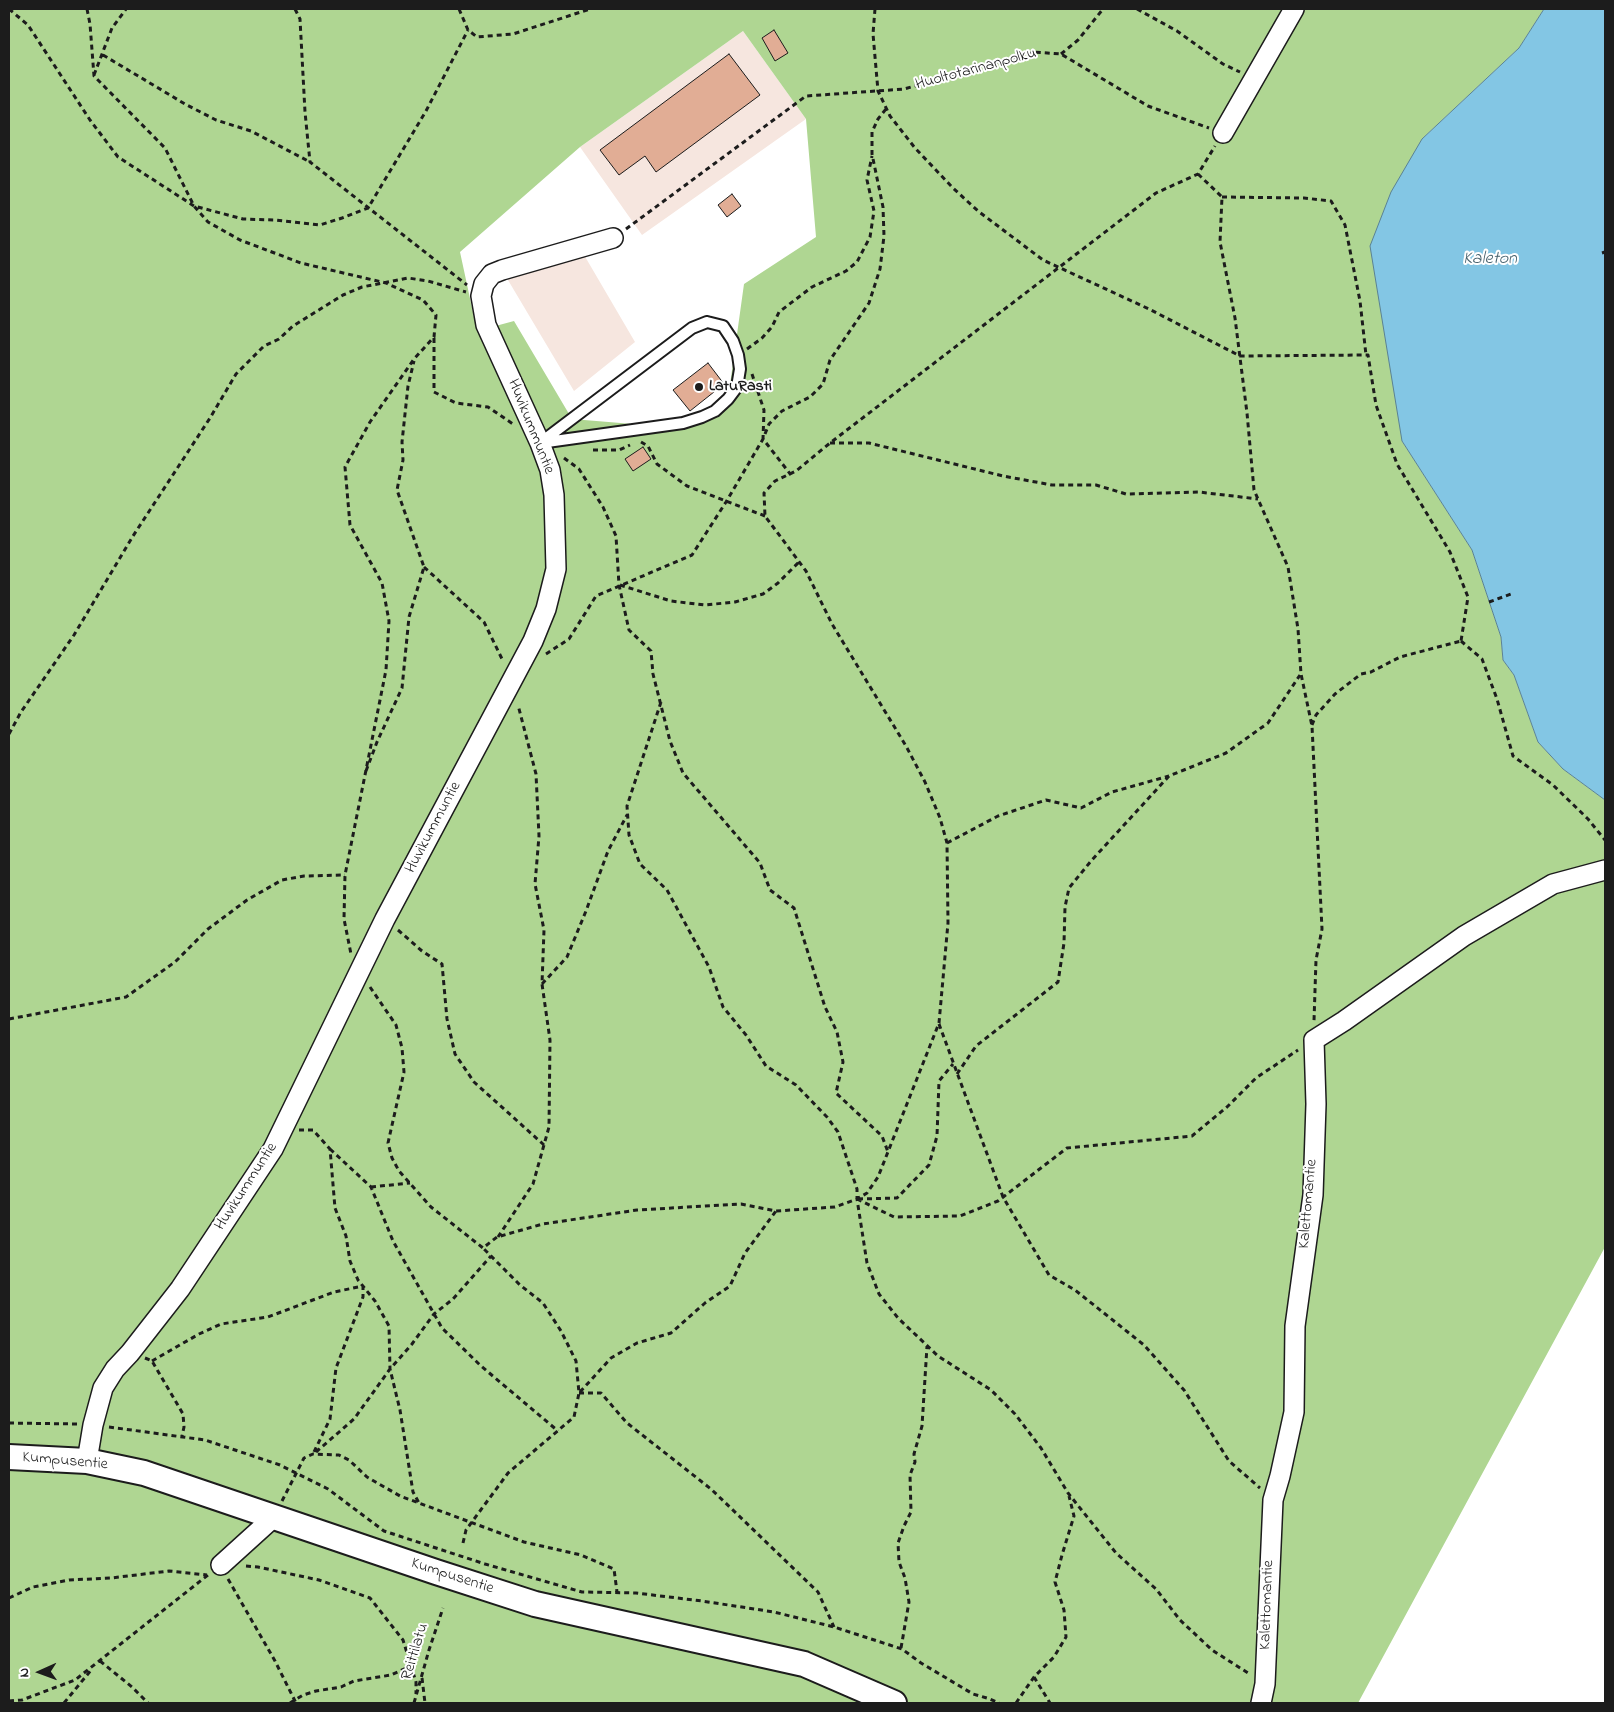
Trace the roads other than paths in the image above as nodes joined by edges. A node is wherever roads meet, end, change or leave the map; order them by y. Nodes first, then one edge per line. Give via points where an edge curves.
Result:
1 (1294, 9) edge
2 (1223, 134) road end
3 (613, 238) road end
4 (540, 443) junction
5 (1605, 870) edge
6 (9, 1457) edge
7 (88, 1461) junction
8 (274, 1517) junction
9 (214, 1570) road end
10 (894, 1703) edge
11 (1261, 1703) edge

1 - 2 street
3 - 4 street, Huvikummuntie via 492,274 484,284 481,296 486,325
4 - 4 lane via 683,423 702,417 722,405 736,387 740,369 732,341 723,326 707,322 692,328
4 - 7 street, Huvikummuntie via 550,470 554,496 556,570 546,609 533,640 385,919 273,1149 180,1289 103,1388
5 - 11 street, Kalettomantie via 1553,884 1464,936 1314,1040 1313,1195 1295,1326 1294,1412 1273,1500 1265,1684
6 - 7 street, Kumpusentie
7 - 8 street, Kumpusentie via 144,1473
8 - 9 street
8 - 10 street, Kumpusentie via 535,1604 804,1664

